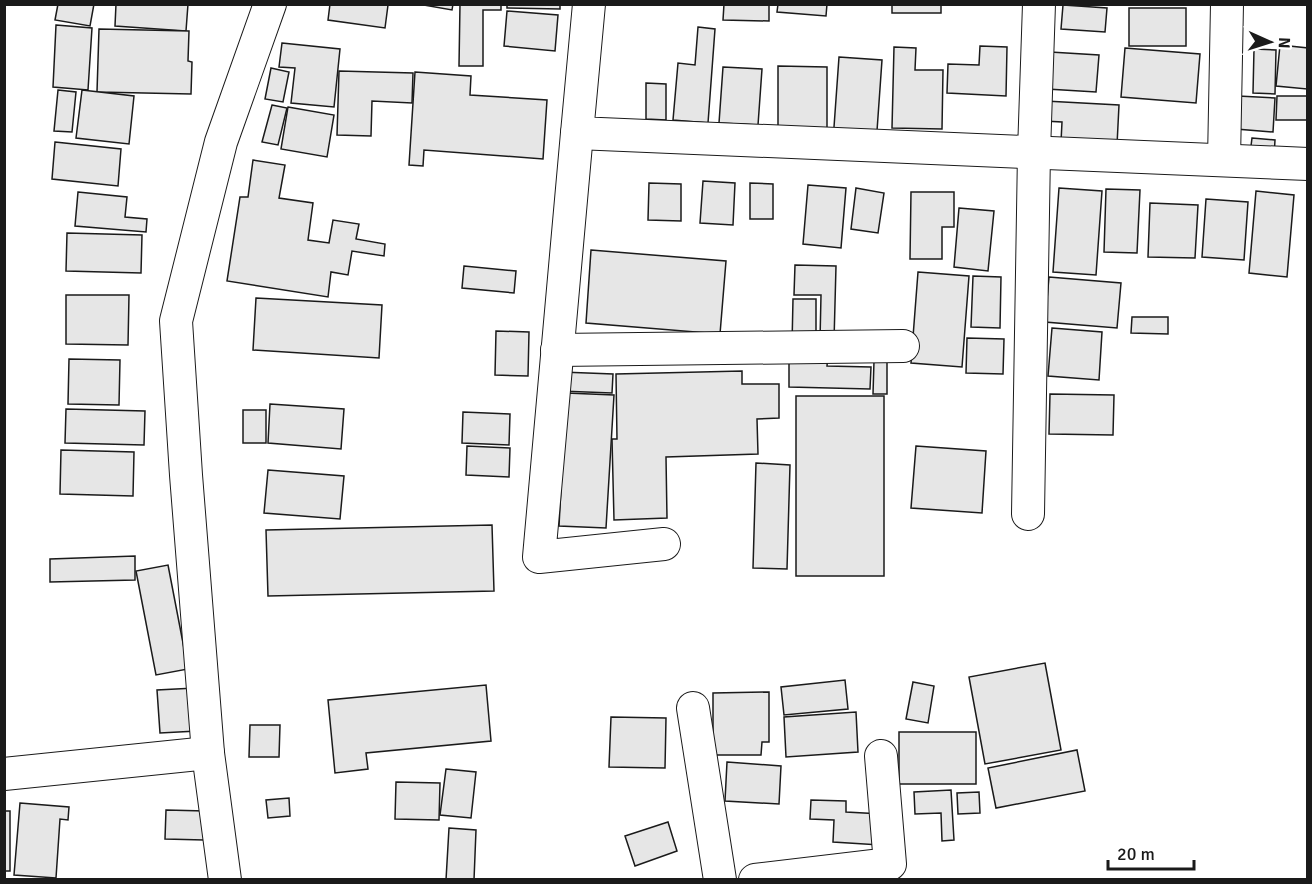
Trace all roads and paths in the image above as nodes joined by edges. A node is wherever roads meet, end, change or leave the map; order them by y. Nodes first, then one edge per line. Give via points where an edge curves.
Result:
1 (270, 4) edge
2 (589, 4) edge
3 (1039, 4) edge
4 (1227, 4) edge
5 (577, 133) junction
6 (1034, 152) junction
7 (1224, 160) junction
8 (1308, 164) edge
9 (903, 346) dead end
10 (557, 350) junction
11 (1028, 514) dead end
12 (664, 544) dead end
13 (693, 708) dead end
14 (208, 753) junction
15 (881, 756) dead end
16 (4, 774) edge
17 (225, 879) edge
18 (720, 879) edge
19 (755, 879) edge

1 - 14 street via 221,142 176,321
2 - 5 street
3 - 6 street
4 - 7 street
5 - 6 street
5 - 10 street
6 - 7 street
6 - 11 street
7 - 8 street
9 - 10 street
10 - 12 street via 539,557
13 - 18 street
14 - 16 street
14 - 17 street
15 - 19 street via 890,864

